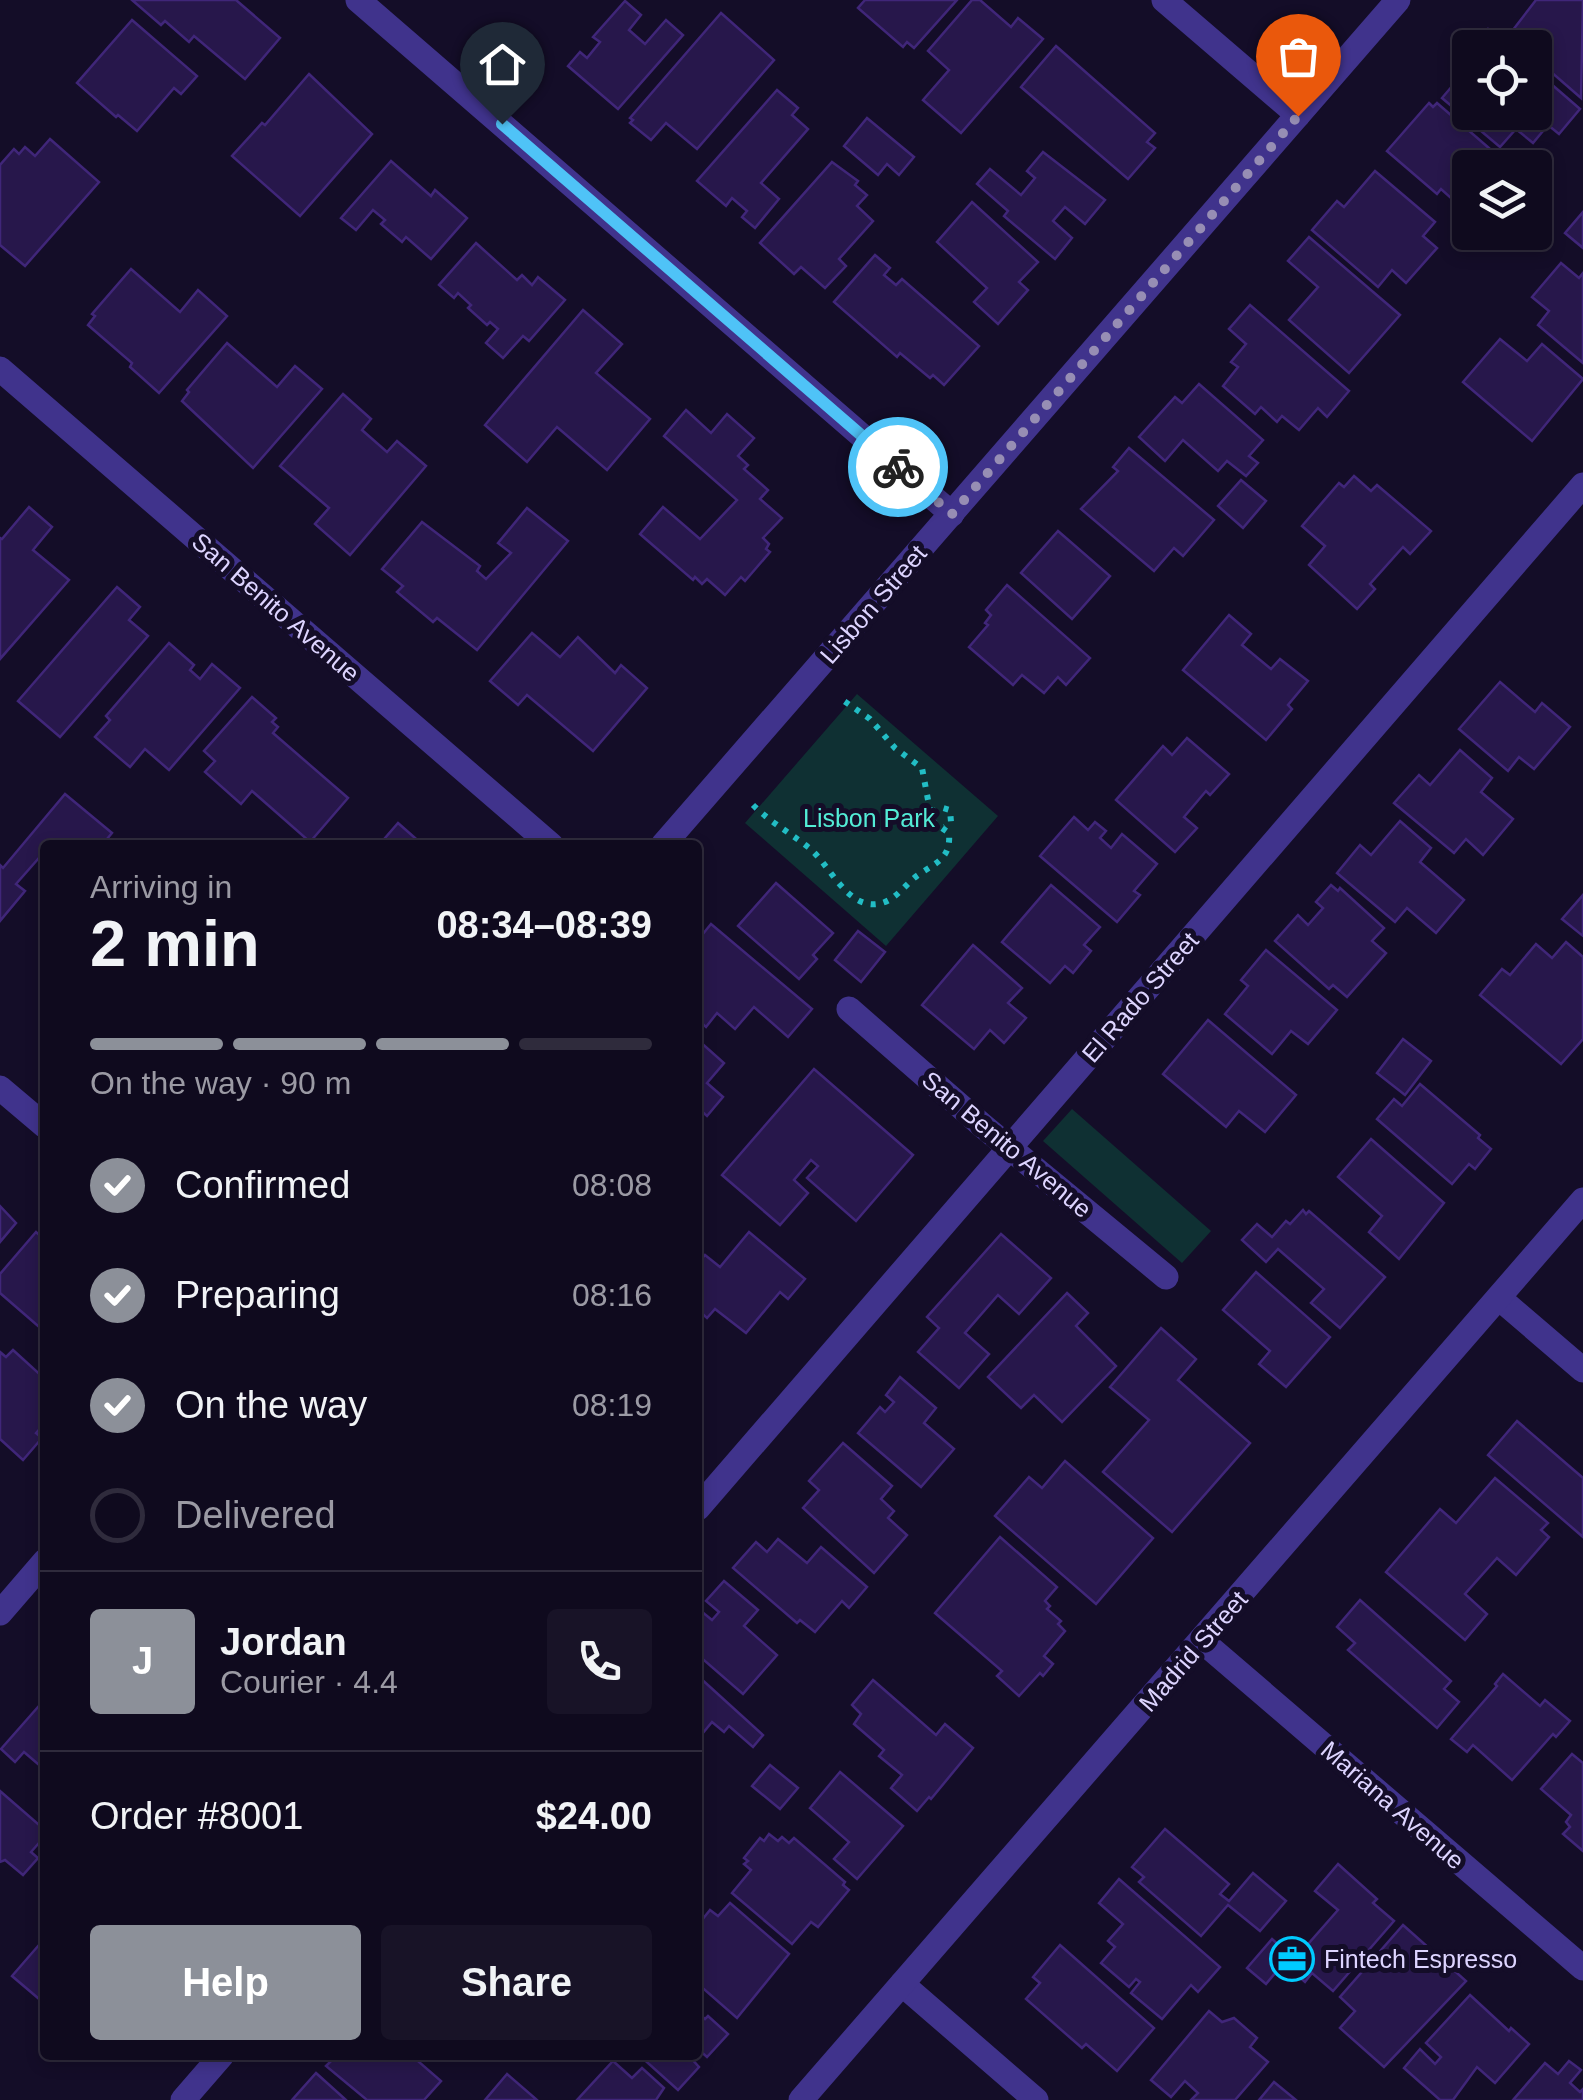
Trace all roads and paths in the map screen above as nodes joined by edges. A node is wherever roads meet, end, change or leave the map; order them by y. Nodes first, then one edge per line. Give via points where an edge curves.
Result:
1 (358, 0) edge
2 (1164, 0) edge
3 (1398, 0) edge
4 (1298, 116) junction
5 (0, 369) edge
6 (1583, 486) edge
7 (952, 514) junction
8 (844, 701) dead end
9 (753, 805) dead end
10 (932, 813) junction
11 (945, 827) junction
12 (545, 840) edge
13 (667, 840) edge
14 (849, 1009) dead end
15 (0, 1088) edge
16 (40, 1122) edge
17 (1011, 1148) junction
18 (1583, 1200) edge
19 (1166, 1277) dead end
20 (1499, 1298) junction
21 (1583, 1370) edge
22 (702, 1503) edge
23 (40, 1567) edge
24 (0, 1614) edge
25 (1202, 1642) junction
26 (1583, 1968) edge
27 (902, 1984) junction
28 (218, 2060) edge
29 (183, 2100) edge
30 (800, 2100) edge
31 (1036, 2100) edge

1 - 7 street
2 - 4 street
3 - 4 street, Lisbon Street
4 - 7 street, Lisbon Street
5 - 12 street, San Benito Avenue
6 - 17 street, El Rado Street
7 - 13 street, Lisbon Street
8 - 10 path via 922,768
9 - 11 path via 812,850 842,886 875,905 942,861 950,842
10 - 11 path via 935,824
10 - 11 path via 950,810
14 - 17 street, San Benito Avenue
15 - 16 street
17 - 19 street, San Benito Avenue
17 - 22 street, El Rado Street
18 - 20 street, Madrid Street
20 - 21 street
20 - 25 street, Madrid Street
23 - 24 street
25 - 26 street, Mariana Avenue
25 - 27 street, Madrid Street
27 - 30 street, Madrid Street
27 - 31 street
28 - 29 street

